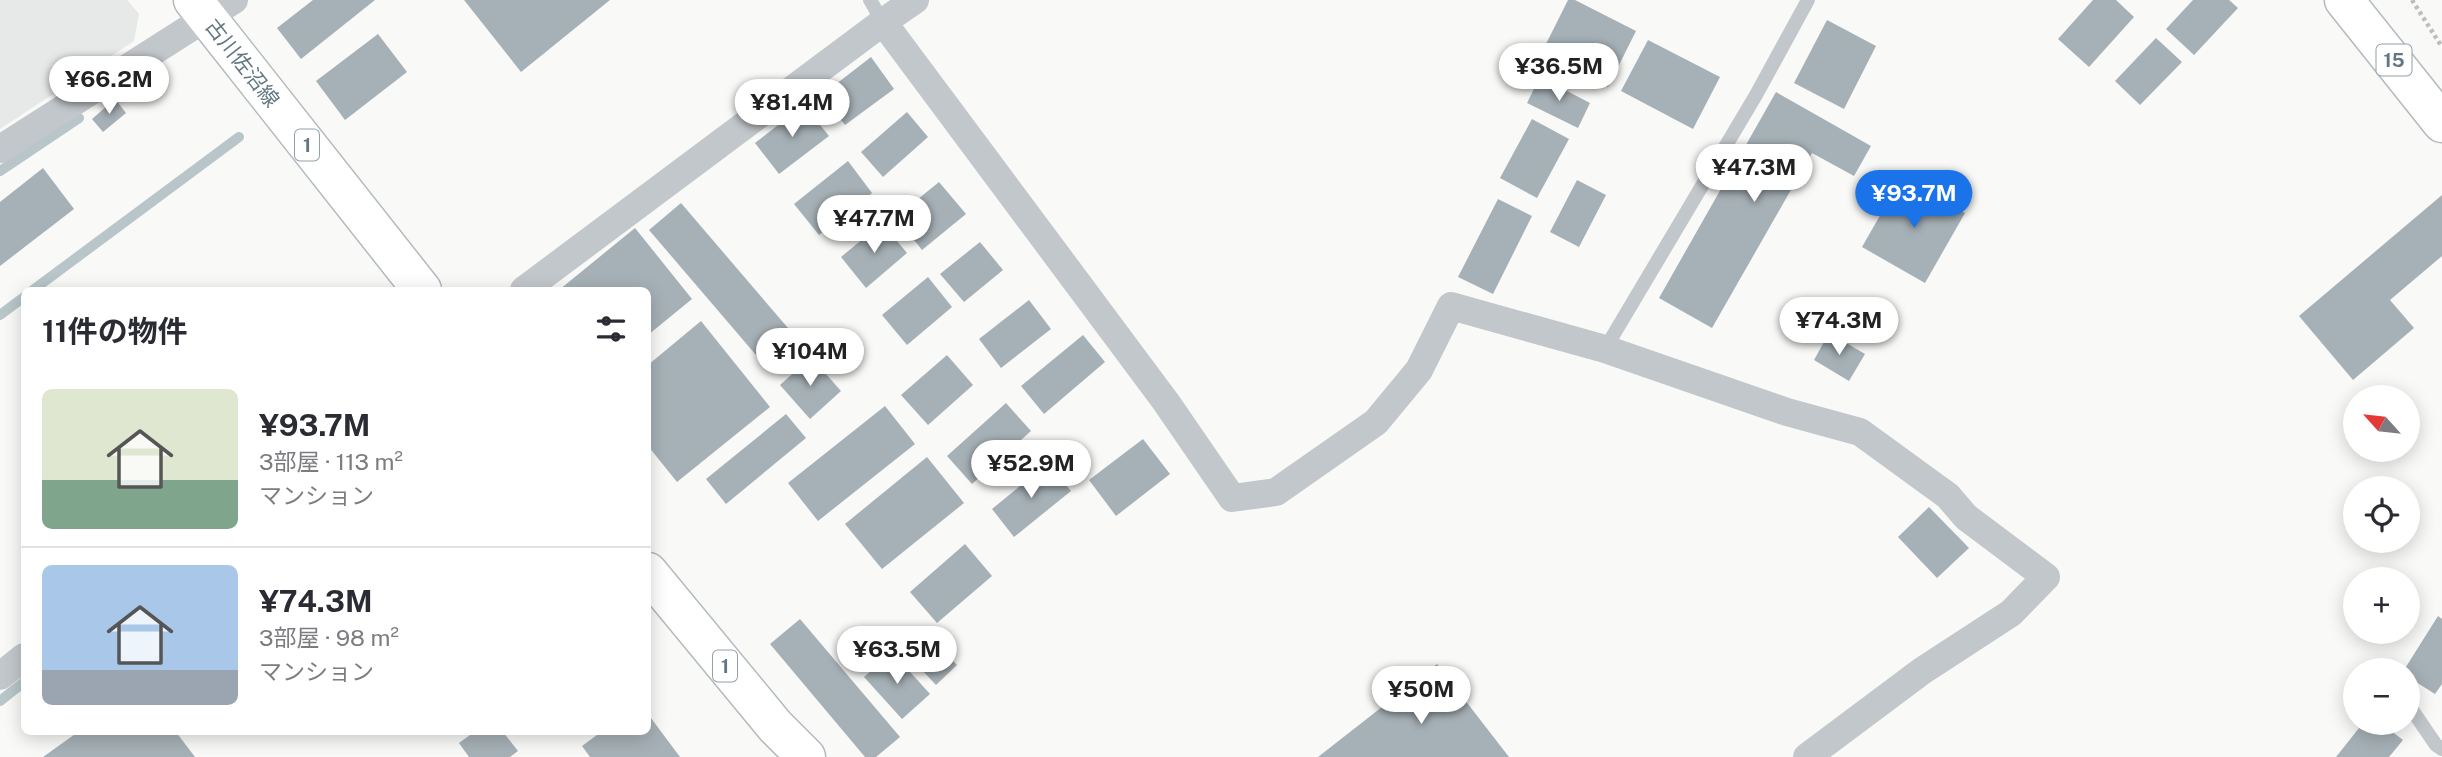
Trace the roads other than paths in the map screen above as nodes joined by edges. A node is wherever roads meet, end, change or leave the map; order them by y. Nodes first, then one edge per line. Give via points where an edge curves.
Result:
1 (915, 0) edge
2 (1808, 0) edge
3 (2344, 0) edge
4 (211, 6) edge
5 (876, 11) edge
6 (2432, 103) edge
7 (0, 149) edge
8 (420, 287) edge
9 (528, 287) edge
10 (1605, 349) junction
11 (651, 576) edge
12 (21, 659) edge
13 (0, 676) edge
14 (2420, 721) edge
15 (2442, 749) edge
16 (806, 757) edge
17 (1807, 757) edge

1 - 5 street
2 - 10 lane
3 - 6 main road, 15
4 - 7 street
4 - 8 main road, 古川佐沼線 / 1
5 - 9 street
5 - 10 street via 1232,498 1276,492 1376,422 1419,370 1451,306
10 - 17 street via 1787,412 1860,432 1948,496 1966,517 2046,577 2011,613 1922,671
11 - 16 main road, 1
12 - 13 street
14 - 15 lane

